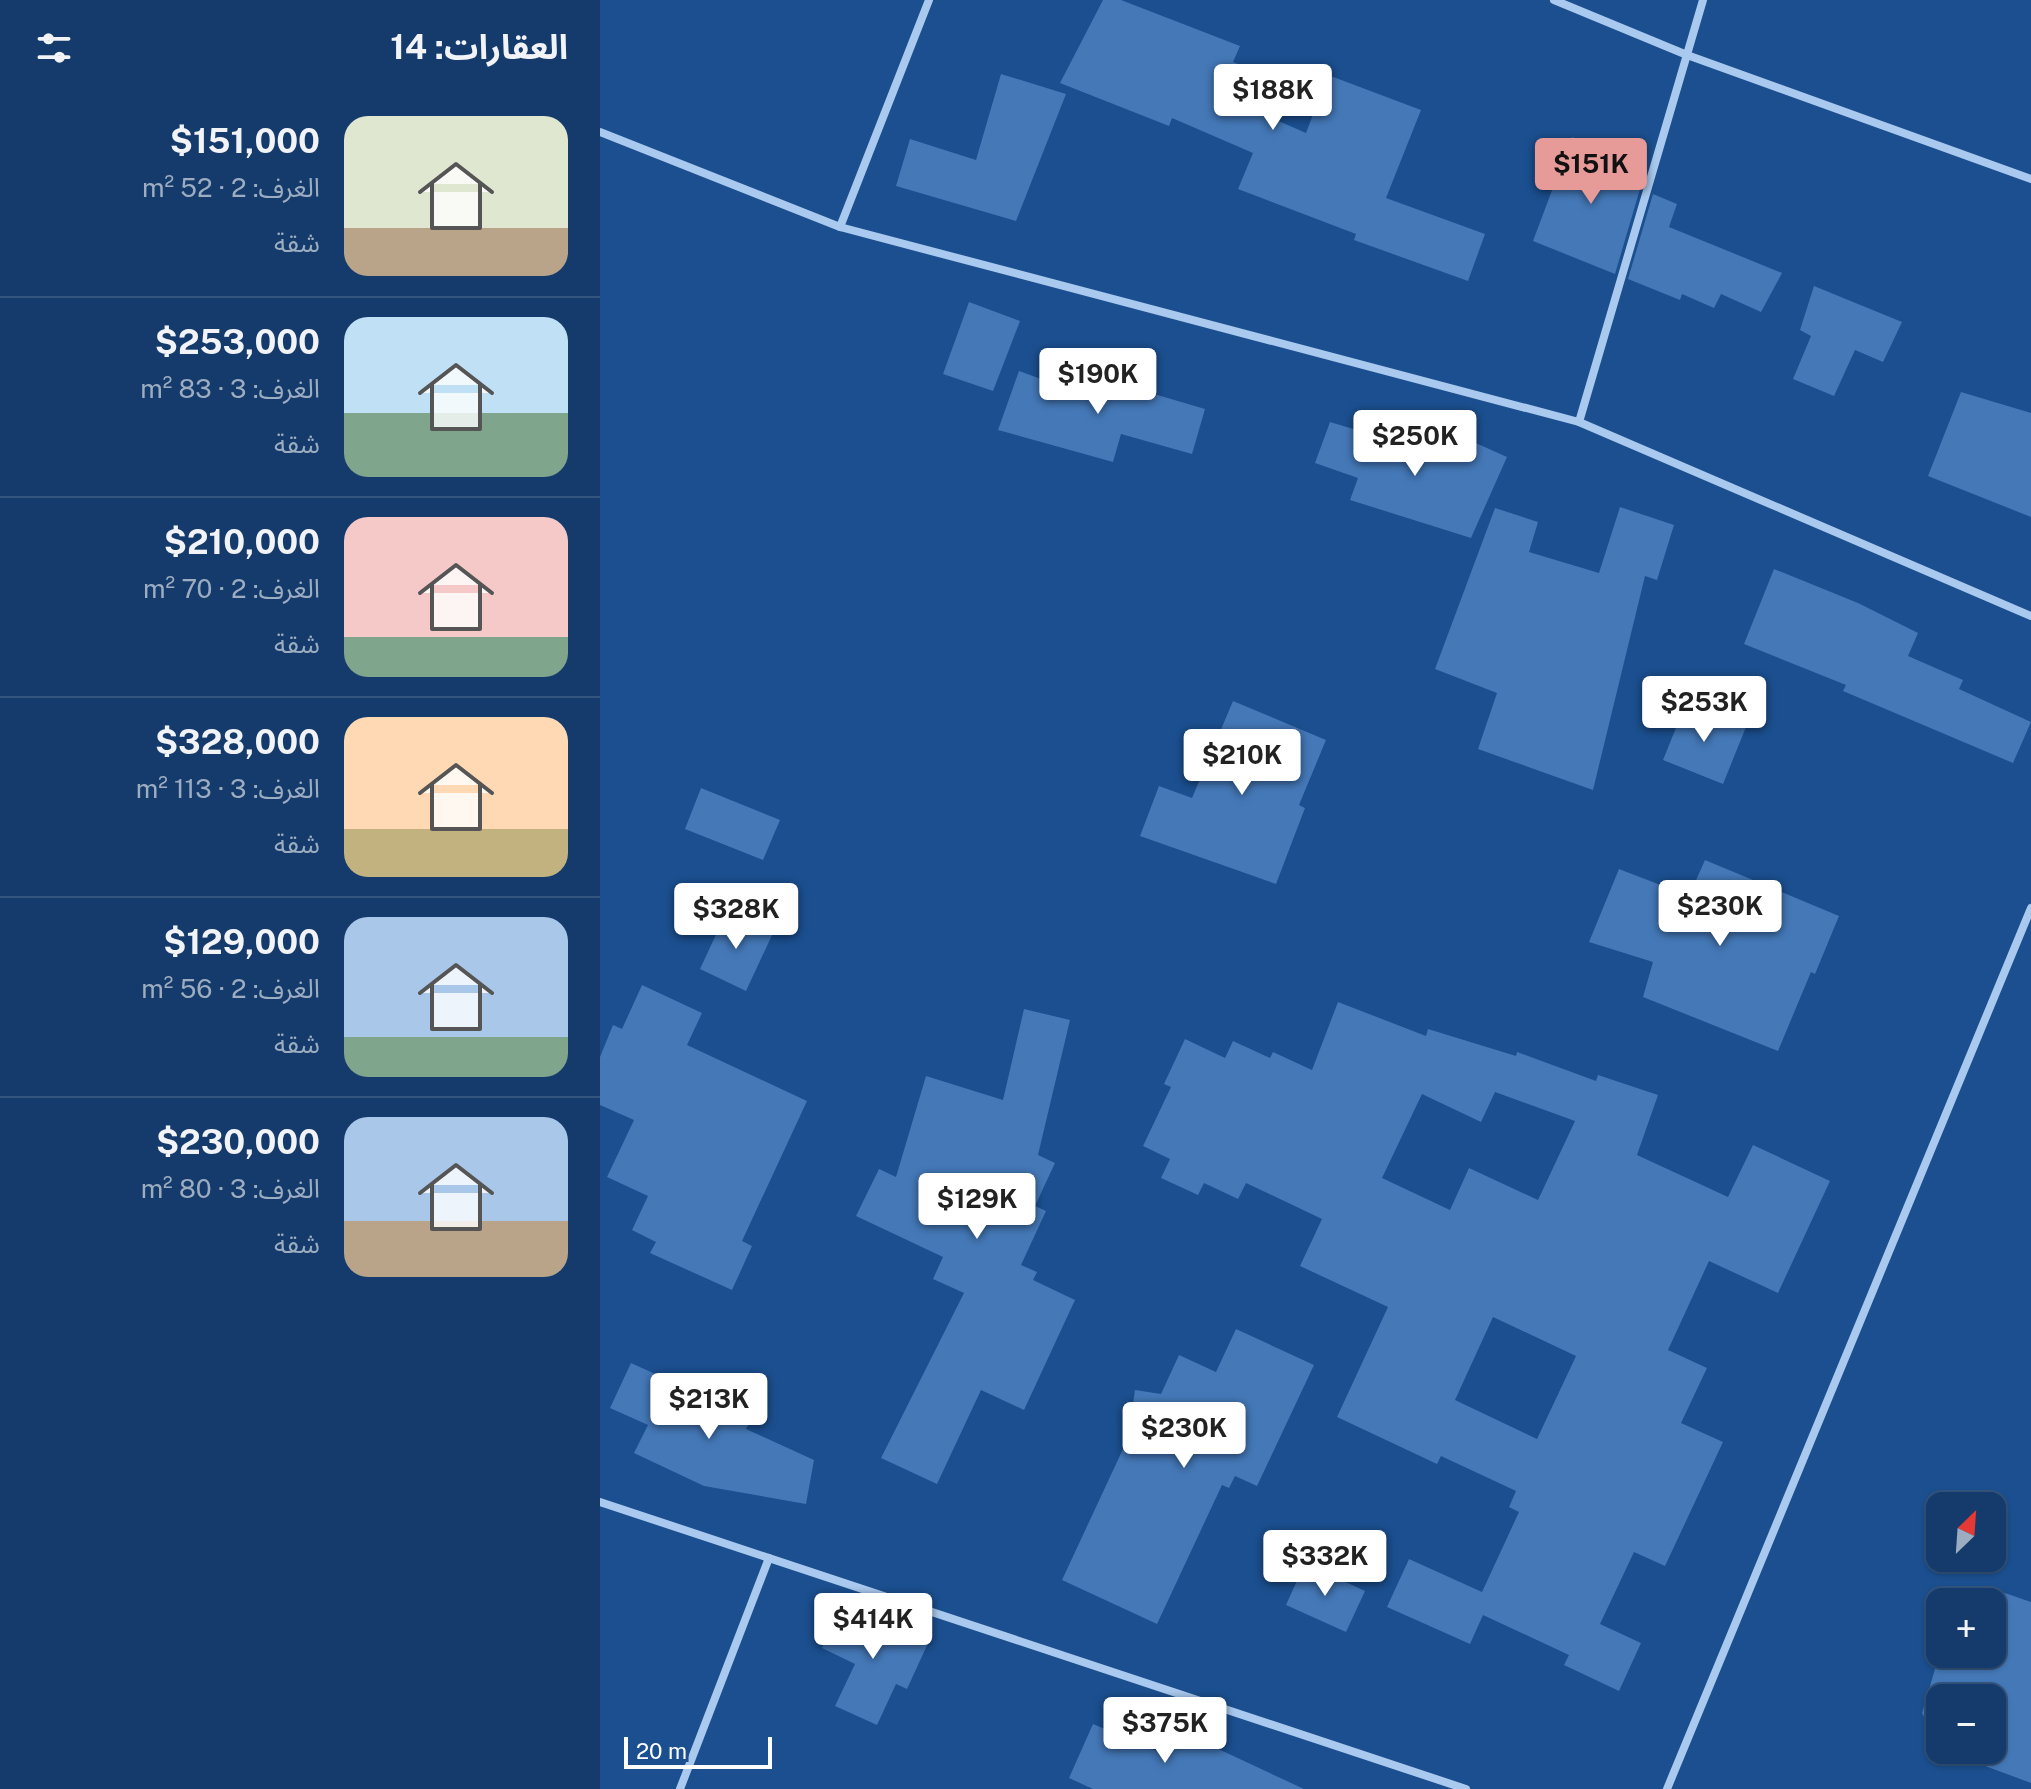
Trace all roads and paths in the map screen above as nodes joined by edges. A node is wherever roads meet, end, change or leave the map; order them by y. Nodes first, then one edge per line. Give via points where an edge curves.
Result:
1 (929, 0) edge
2 (1554, 0) edge
3 (1703, 0) edge
4 (1687, 55) junction
5 (600, 132) edge
6 (2031, 179) edge
7 (840, 227) junction
8 (1579, 422) junction
9 (2031, 616) edge
10 (2031, 908) edge
11 (600, 1502) edge
12 (769, 1558) junction
13 (680, 1789) edge
14 (1466, 1789) edge
15 (1667, 1789) edge

1 - 7 street
2 - 4 street
3 - 4 street
4 - 6 street
4 - 8 street
5 - 7 street
7 - 8 street
8 - 9 street
10 - 15 street
11 - 12 street
12 - 13 street
12 - 14 street

